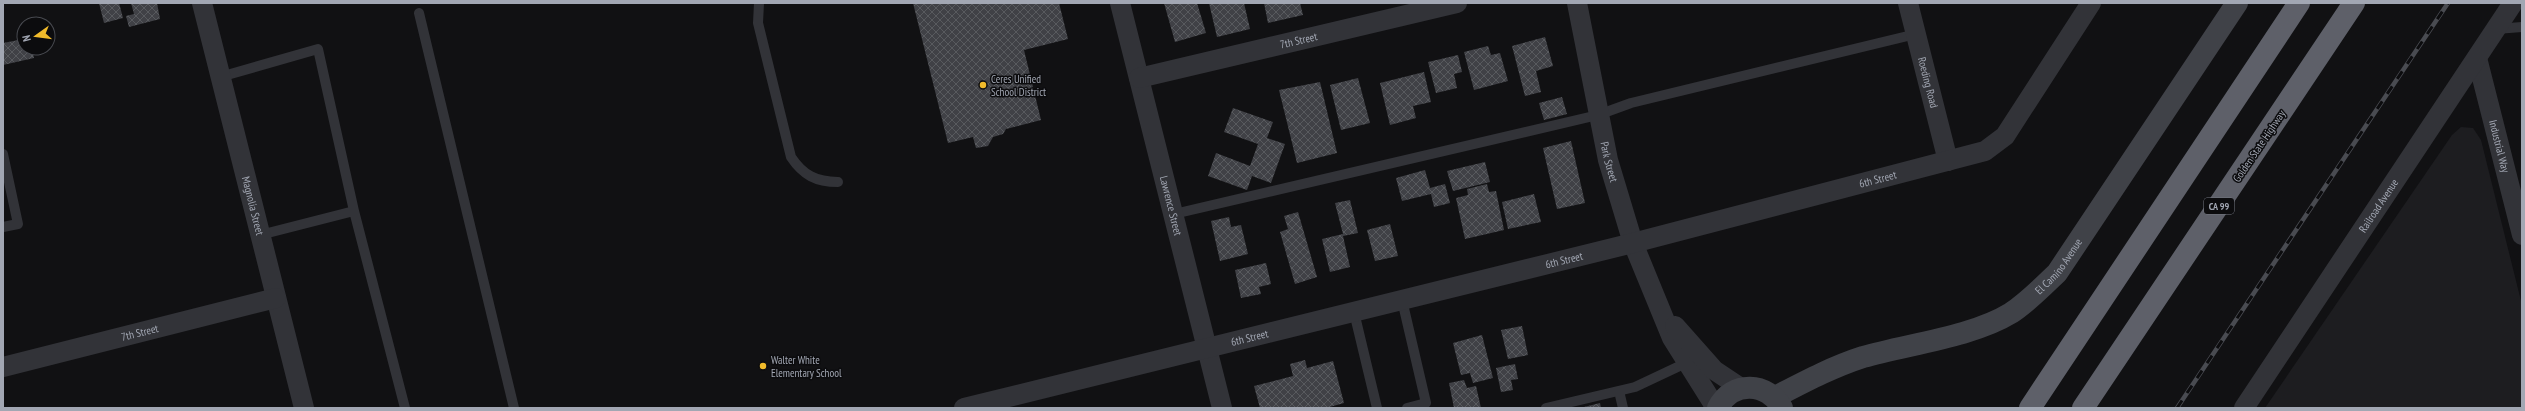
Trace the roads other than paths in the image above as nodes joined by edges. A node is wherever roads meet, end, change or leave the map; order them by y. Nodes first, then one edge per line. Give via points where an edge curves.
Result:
1 (202, 3) edge
2 (758, 3) edge
3 (1120, 3) edge
4 (1457, 3) edge
5 (1577, 3) edge
6 (1908, 3) edge
7 (2091, 3) edge
8 (2237, 3) edge
9 (2299, 3) edge
10 (2354, 3) edge
11 (2513, 3) edge
12 (419, 13) dead end
13 (2522, 27) edge
14 (2496, 29) junction
15 (1916, 34) junction
16 (2477, 58) junction
17 (220, 77) junction
18 (1139, 78) junction
19 (1598, 115) junction
20 (3, 154) edge
21 (1948, 161) junction
22 (838, 182) dead end
23 (2516, 183) edge
24 (354, 211) junction
25 (1174, 214) junction
26 (3, 227) edge
27 (2522, 234) edge
28 (260, 235) junction
29 (1633, 243) junction
30 (276, 298) junction
31 (1402, 300) junction
32 (1354, 312) junction
33 (1663, 313) junction
34 (1207, 348) junction
35 (1686, 362) junction
36 (3, 367) edge
37 (1741, 388) junction
38 (1619, 391) junction
39 (1779, 403) edge
40 (2249, 406) edge
41 (304, 408) edge
42 (405, 408) edge
43 (514, 408) edge
44 (964, 408) edge
45 (1222, 408) edge
46 (1377, 408) edge
47 (1407, 408) edge
48 (1546, 408) edge
49 (1623, 408) edge
50 (1717, 408) edge
51 (2030, 408) edge
52 (2083, 408) edge

1 - 17 street, Magnolia Street
2 - 22 lane via 758,23 791,157 798,168 809,176 823,182
3 - 18 street, Lawrence Street
4 - 18 street, 7th Street
5 - 19 street, Park Street
6 - 15 street, Roeding Road
7 - 21 street, 6th Street via 2005,136 1985,151
8 - 39 street, El Camino Avenue via 2057,273 2024,304 2010,313 1967,330 1863,357 1823,371
9 - 51 highway
10 - 52 highway, Golden State Highway / CA 99
11 - 14 street, Railroad Avenue
12 - 43 lane
13 - 14 lane
14 - 16 street, Railroad Avenue
15 - 19 lane via 1631,103
15 - 21 street, Roeding Road
16 - 23 street, Industrial Way
16 - 40 street, Railroad Avenue
17 - 24 lane via 318,49
17 - 28 street, Magnolia Street
18 - 25 street, Lawrence Street
19 - 25 lane
19 - 29 street, Park Street
20 - 26 lane via 18,224
21 - 29 street, 6th Street
23 - 27 street, Industrial Way
24 - 28 lane
24 - 42 lane
25 - 34 street, Lawrence Street
28 - 30 street, Magnolia Street
29 - 31 street, 6th Street
29 - 33 street, Park Street
30 - 36 street, 7th Street
30 - 41 street, Magnolia Street
31 - 32 street, 6th Street
31 - 47 lane via 1426,403
32 - 34 street, 6th Street
32 - 46 lane
33 - 35 street, Park Street via 1672,338
33 - 37 street, Park Street via 1714,370
34 - 44 street, 6th Street
34 - 45 street, Lawrence Street
35 - 38 lane via 1635,387
35 - 50 street, Park Street
37 - 39 street via 1757,388
37 - 50 street via 1726,396
38 - 48 lane
38 - 49 lane

